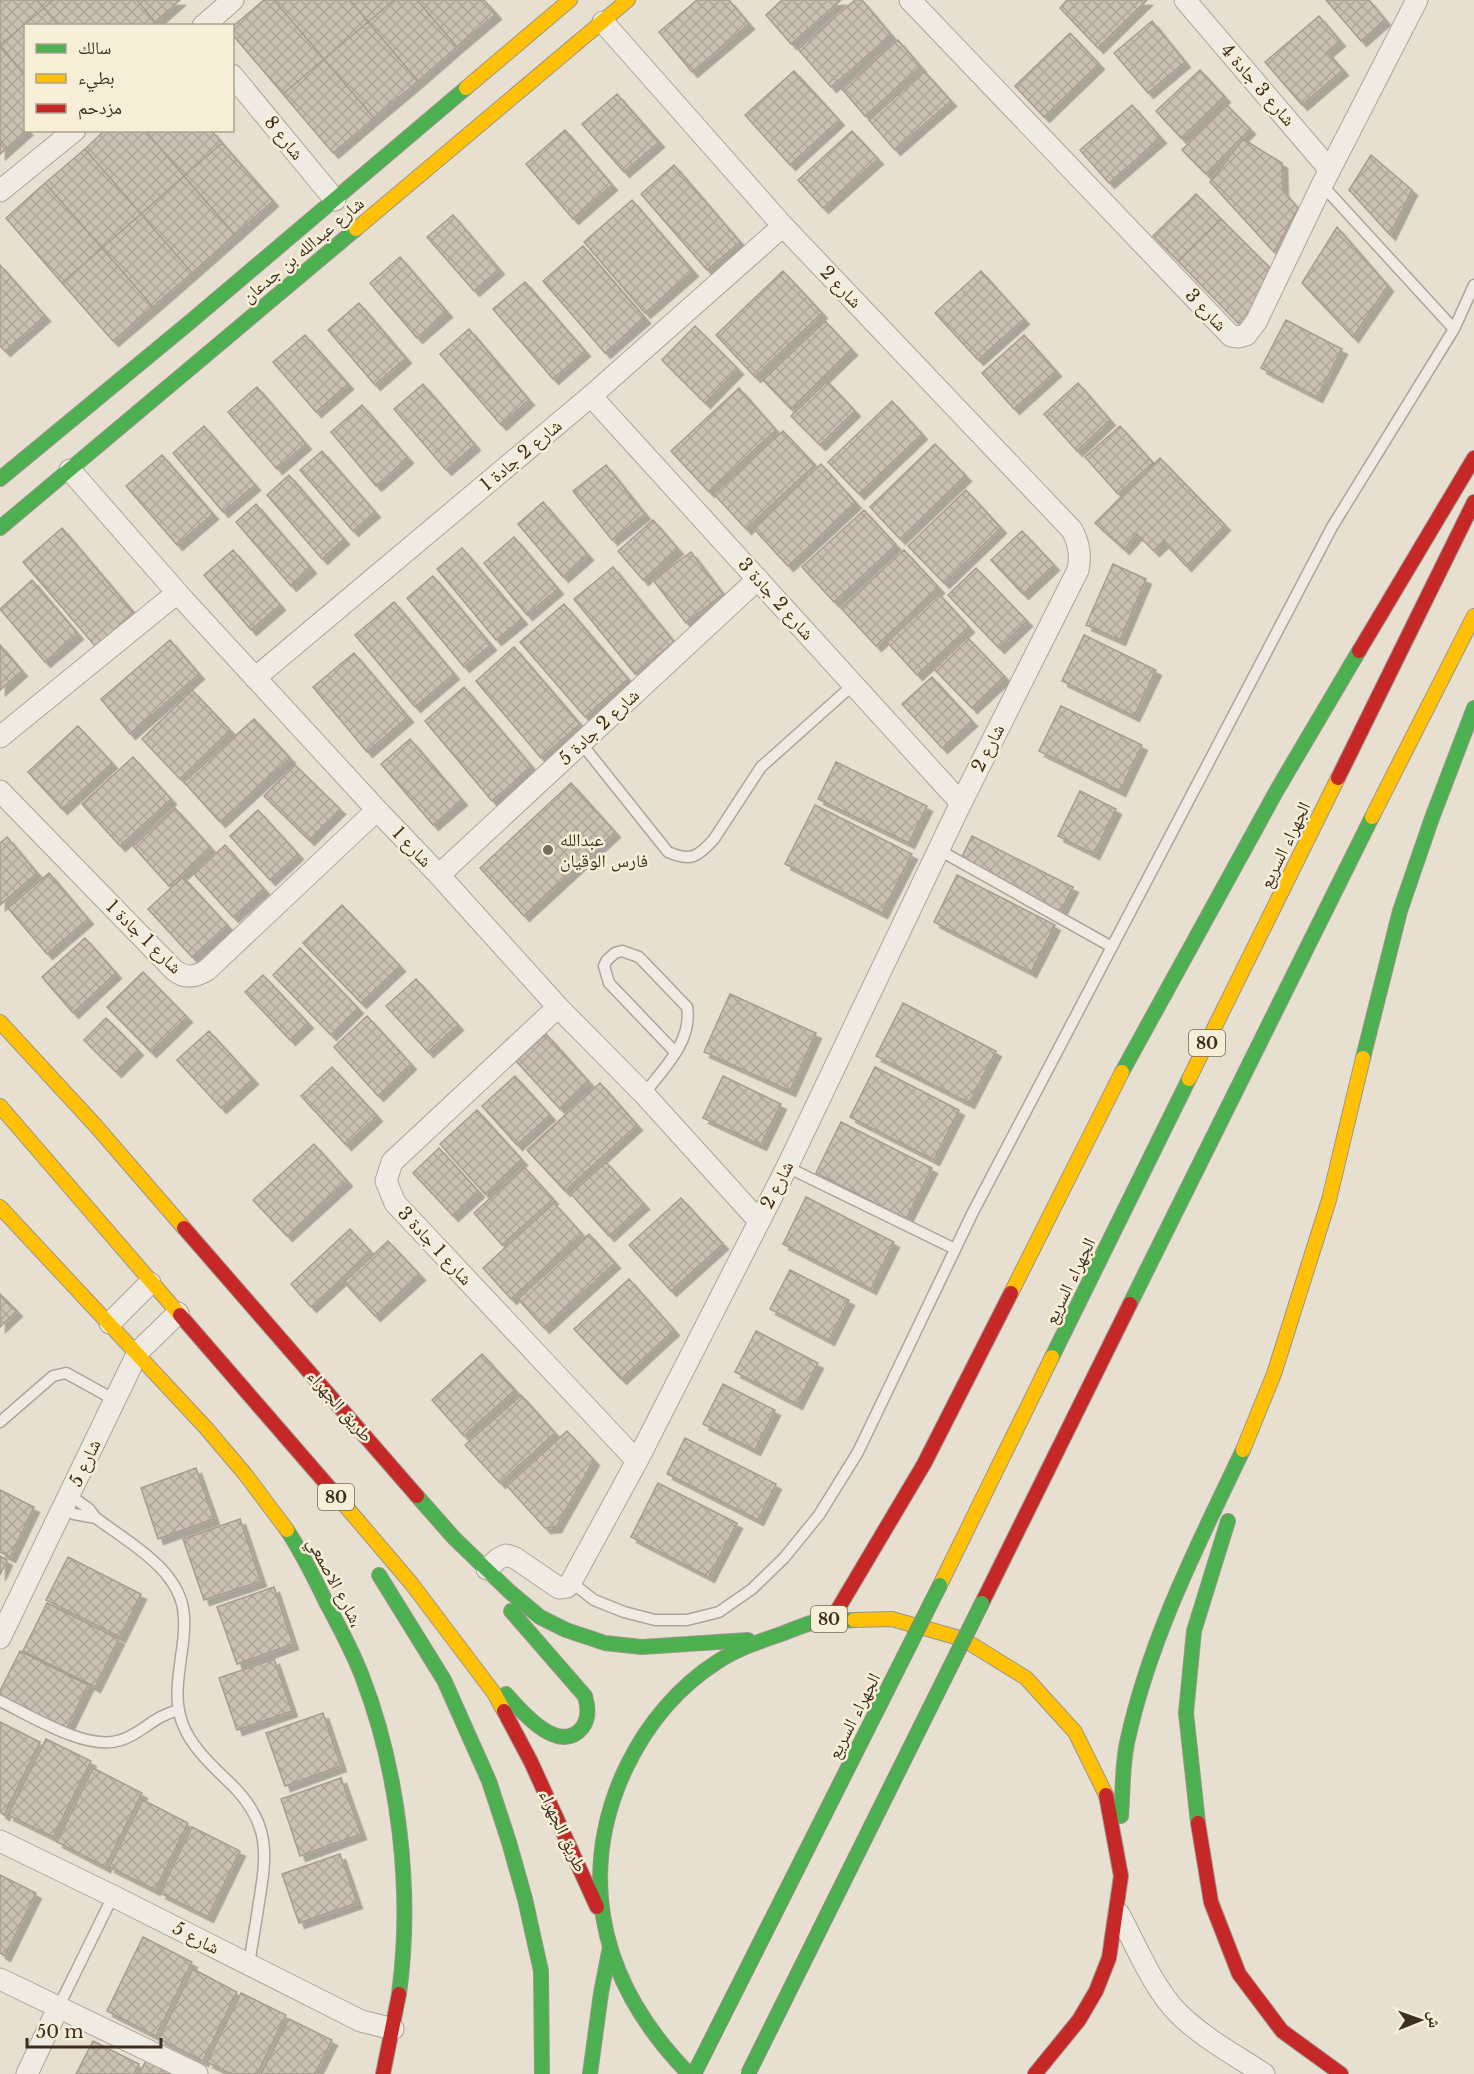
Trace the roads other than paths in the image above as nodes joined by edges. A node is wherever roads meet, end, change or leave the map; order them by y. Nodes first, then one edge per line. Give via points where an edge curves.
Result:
1 (233, 0) edge
2 (570, 0) edge
3 (628, 0) edge
4 (1185, 0) edge
5 (1417, 0) edge
6 (915, 2) edge
7 (603, 22) junction
8 (205, 24) edge
9 (234, 77) edge
10 (73, 132) edge
11 (1326, 177) junction
12 (0, 191) edge
13 (335, 200) junction
14 (783, 226) junction
15 (1474, 285) edge
16 (223, 294) junction
17 (190, 322) junction
18 (222, 325) junction
19 (1454, 329) junction
20 (211, 351) junction
21 (591, 396) junction
22 (1474, 459) edge
23 (70, 470) junction
24 (0, 478) edge
25 (1474, 502) edge
26 (0, 528) edge
27 (758, 579) junction
28 (177, 593) junction
29 (1474, 616) edge
30 (255, 678) junction
31 (854, 684) junction
32 (1474, 708) edge
33 (0, 737) edge
34 (581, 743) junction
35 (0, 791) edge
36 (961, 803) junction
37 (377, 810) junction
38 (939, 850) junction
39 (439, 874) junction
40 (1112, 947) junction
41 (558, 1007) junction
42 (0, 1022) edge
43 (675, 1052) junction
44 (644, 1094) junction
45 (0, 1106) edge
46 (787, 1167) junction
47 (0, 1207) edge
48 (759, 1221) junction
49 (956, 1249) junction
50 (150, 1283) junction
51 (178, 1313) junction
52 (110, 1323) junction
53 (138, 1352) junction
54 (115, 1400) junction
55 (0, 1422) edge
56 (1252, 1430) junction
57 (282, 1435) junction
58 (637, 1461) junction
59 (67, 1502) junction
60 (349, 1532) dead end
61 (454, 1538) junction
62 (369, 1561) dead end
63 (487, 1569) junction
64 (571, 1582) junction
65 (411, 1583) junction
66 (832, 1619) junction
67 (0, 1638) edge
68 (756, 1639) junction
69 (0, 1701) edge
70 (179, 1710) junction
71 (0, 1841) edge
72 (1119, 1848) junction
73 (113, 1896) junction
74 (1119, 1914) junction
75 (606, 1931) junction
76 (610, 1945) junction
77 (249, 1965) junction
78 (0, 1979) edge
79 (58, 2008) junction
80 (393, 2029) junction
81 (27, 2074) edge
82 (197, 2074) edge
83 (383, 2074) edge
84 (542, 2074) edge
85 (590, 2074) edge
86 (689, 2074) edge
87 (694, 2074) edge
88 (748, 2074) edge
89 (1035, 2074) edge
90 (1264, 2074) edge
91 (1341, 2074) edge

1 - 8 street
2 - 13 main road, شارع عبدالله بن جدعان
3 - 7 main road, شارع عبدالله بن جدعان
4 - 11 street, شارع 3 جادة 4
5 - 11 street, شارع 3
6 - 11 street, شارع 3 via 1231,336 1246,336 1256,322
7 - 14 street, شارع 2
7 - 18 main road, شارع عبدالله بن جدعان
9 - 13 street, شارع 8
10 - 12 street
11 - 19 lane
13 - 16 main road, شارع عبدالله بن جدعان
14 - 21 street, شارع 2 جادة 1
14 - 36 street, شارع 2 via 1072,530 1080,549 1078,570
15 - 19 lane
16 - 17 main road, شارع عبدالله بن جدعان
16 - 18 main road
17 - 18 main road
17 - 24 main road, شارع عبدالله بن جدعان
18 - 20 main road, شارع عبدالله بن جدعان
18 - 20 main road via 213,338
19 - 40 lane via 1332,527
20 - 23 main road, شارع عبدالله بن جدعان
21 - 27 street, شارع 2 جادة 3
21 - 30 street, شارع 2 جادة 1
22 - 66 main road via 1277,790 1135,1046 924,1464
23 - 26 main road, شارع عبدالله بن جدعان
23 - 28 street, شارع 1
25 - 87 main road, الجهراء السريع / 80, bridge via 940,1585
27 - 31 street, شارع 2 جادة 3
27 - 34 street, شارع 2 جادة 5
28 - 30 street, شارع 1
28 - 33 street
29 - 88 main road, 80, bridge
30 - 37 street, شارع 1
31 - 34 lane via 761,767 714,839 693,858 668,852
31 - 36 street, شارع 2 جادة 3
32 - 56 main road via 1400,911 1329,1200 1274,1374
34 - 39 street, شارع 2 جادة 5
35 - 37 street, شارع 1 جادة 1 via 174,970 190,976 207,970
36 - 38 street, شارع 2
37 - 39 street, شارع 1
38 - 40 lane
38 - 46 street, شارع 2
39 - 41 street, شارع 1
40 - 49 lane
41 - 44 street, شارع 1
41 - 58 street, شارع 1 جادة 3 via 392,1162 386,1180 395,1203
42 - 61 main road, طريق الجهراء / 80 via 95,1125
43 - 43 lane via 688,1028 687,1007 639,957 622,951 615,953 604,966 609,983
43 - 44 lane
44 - 48 street, شارع 1
45 - 50 main road, طريق الجهراء / 80
46 - 48 street, شارع 2
46 - 49 lane
47 - 52 main road, شارع الاصمعي،
48 - 58 street, شارع 2
49 - 64 lane via 858,1452 819,1515 752,1589 719,1612 687,1620 655,1620 594,1600
50 - 51 main road, طريق الجهراء / 80
50 - 52 street
51 - 53 street
51 - 57 main road, طريق الجهراء / 80
52 - 53 main road, شارع الاصمعي،
53 - 54 street, شارع 5
53 - 80 main road, شارع الاصمعي، via 241,1468 282,1523 340,1626 366,1687 385,1748 397,1807 402,1870 402,1961
54 - 55 lane via 66,1373 53,1376
54 - 59 street, شارع 5
56 - 72 main road via 1182,1578 1146,1675 1126,1745
56 - 91 main road via 1194,1631 1186,1713 1195,1806 1211,1902 1239,1974 1282,2031
57 - 60 main road
57 - 65 main road, طريق الجهراء / 80
58 - 64 street, شارع 2
59 - 67 street, شارع 5
59 - 70 lane via 89,1509 152,1560 179,1593 184,1614
61 - 63 main road, طريق الجهراء / 80
61 - 65 main road via 508,1608 585,1696 587,1714 579,1732 558,1738 543,1731
62 - 84 main road via 444,1680 489,1781 525,1899 541,1971
63 - 64 street via 506,1555 559,1588
63 - 68 main road, طريق الجهراء / 80 via 540,1617 605,1643 642,1647
65 - 75 main road, طريق الجهراء / 80 via 494,1693 531,1762
66 - 68 main road, 80 via 793,1626
66 - 72 main road, 80 via 878,1618 923,1625 967,1640 1007,1662 1043,1691 1073,1727 1096,1766 1112,1810
68 - 75 main road, 80 via 721,1658 686,1685 655,1719 631,1756 614,1798 603,1842 601,1887
69 - 70 lane via 81,1739 101,1743 122,1740 158,1717
70 - 77 lane via 190,1739 248,1803 264,1836 264,1874
71 - 73 street, شارع 5
72 - 74 main road, 80
73 - 77 street, شارع 5
73 - 79 lane
74 - 89 main road, 80 via 1109,1960 1090,2003 1065,2042
74 - 90 street via 1162,1993 1177,2012
75 - 76 main road, 80
76 - 85 main road
76 - 86 main road, 80 via 623,1984 645,2024
77 - 80 street, شارع 5 via 361,2021
78 - 79 street
79 - 81 street
79 - 82 street
80 - 83 main road, شارع الاصمعي،

